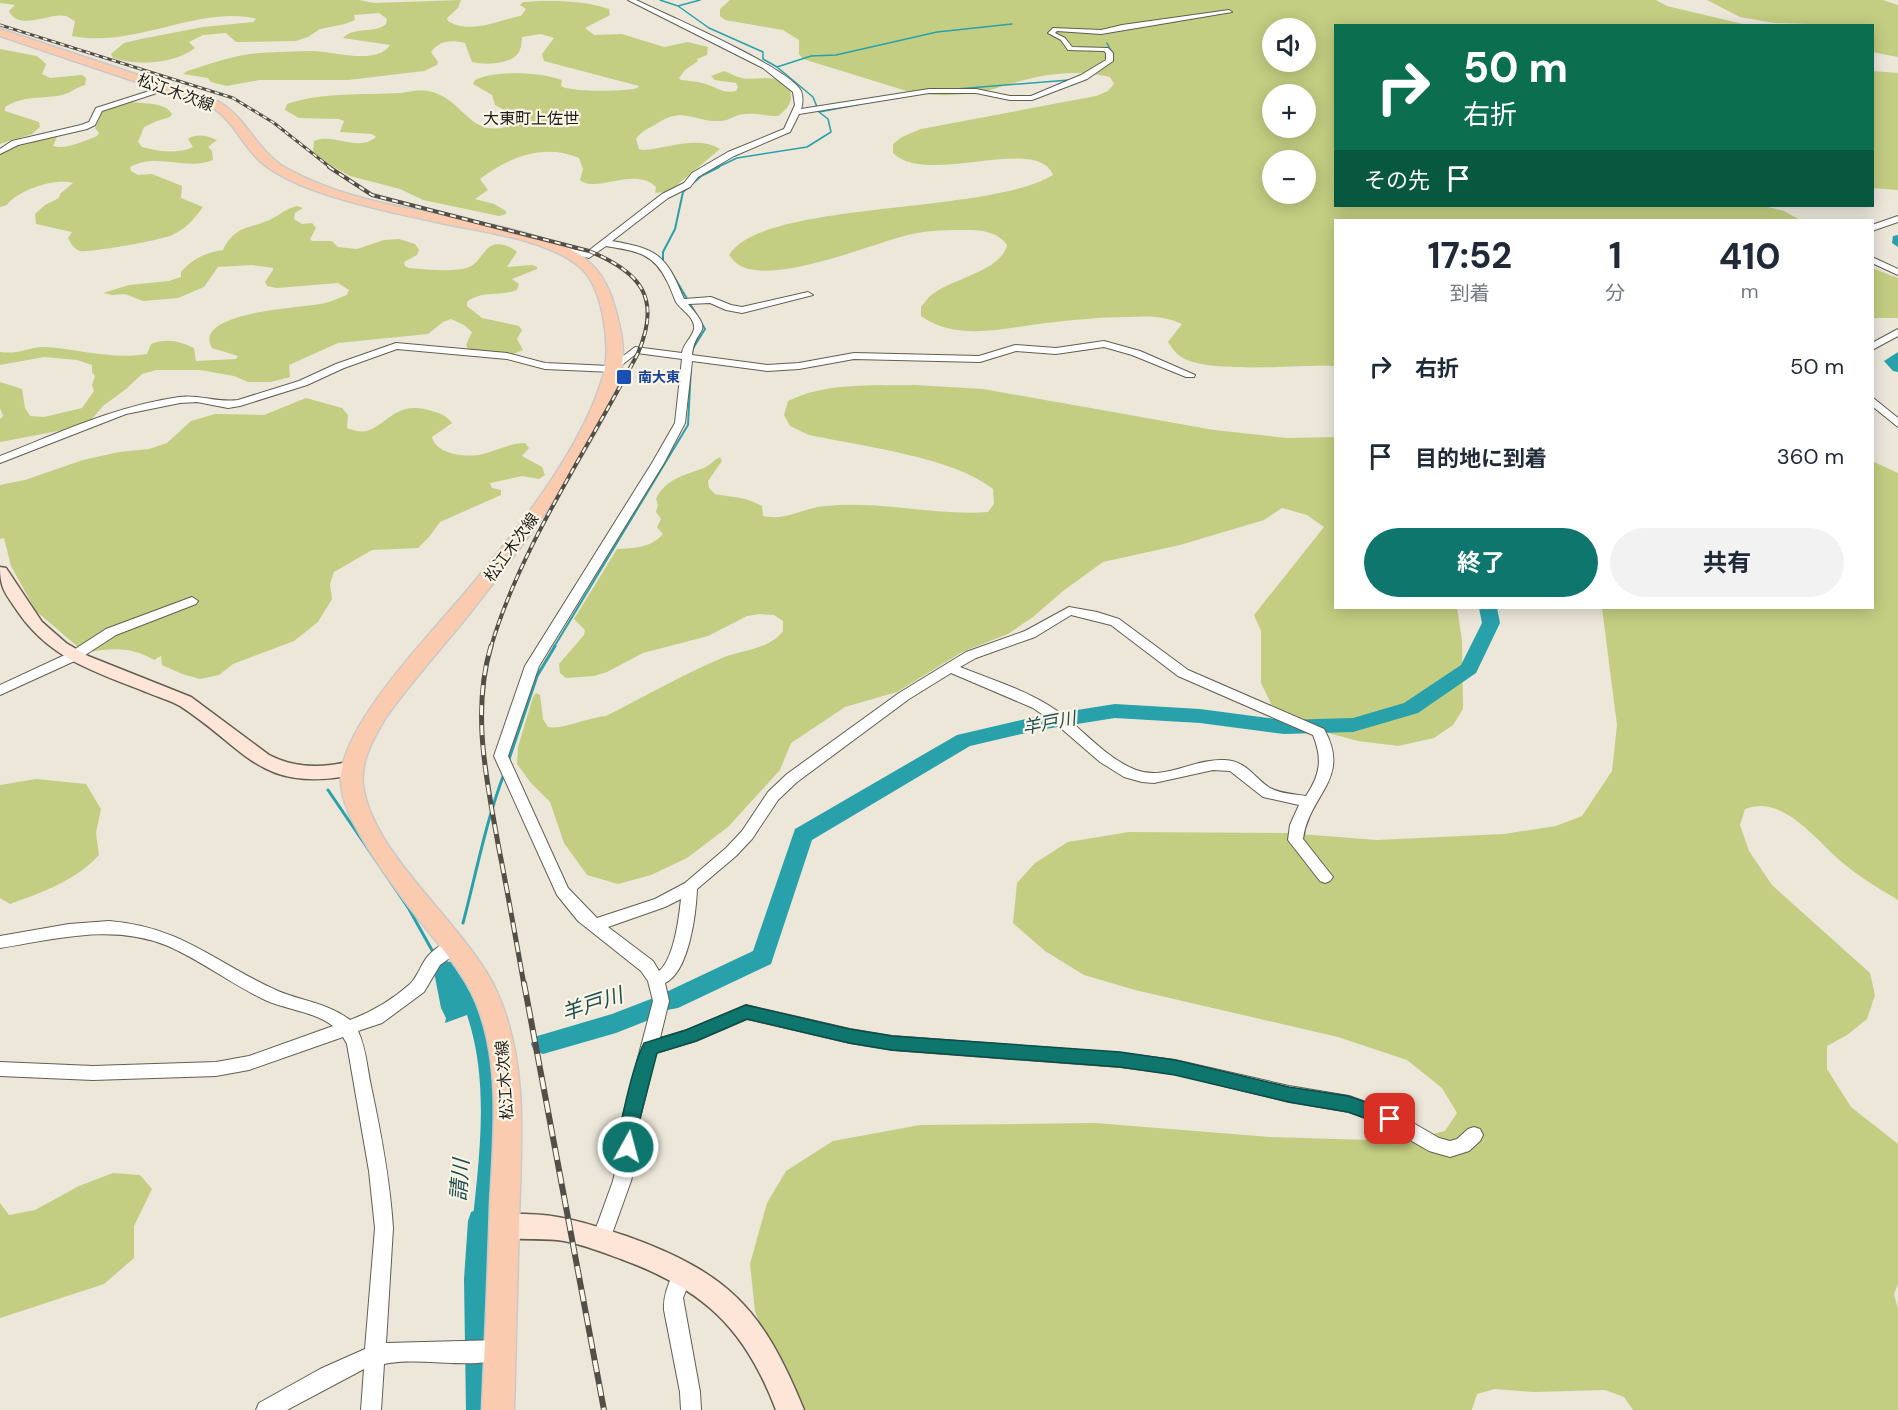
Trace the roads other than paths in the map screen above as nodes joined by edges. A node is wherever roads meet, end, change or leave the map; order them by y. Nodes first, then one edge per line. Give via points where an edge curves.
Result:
1 (631, 0) edge
2 (1229, 12) dead end
3 (1, 33) edge
4 (168, 88) junction
5 (796, 112) junction
6 (0, 152) edge
7 (1898, 219) edge
8 (1874, 227) edge
9 (606, 243) junction
10 (588, 260) junction
11 (1874, 261) edge
12 (1898, 272) edge
13 (808, 295) dead end
14 (685, 301) junction
15 (1898, 332) edge
16 (1874, 346) edge
17 (690, 357) junction
18 (613, 367) junction
19 (1190, 375) dead end
20 (1874, 402) edge
21 (1898, 424) edge
22 (0, 460) edge
23 (1, 575) edge
24 (192, 601) dead end
25 (74, 656) junction
26 (950, 669) junction
27 (0, 690) edge
28 (353, 768) junction
29 (1311, 802) junction
30 (1325, 878) dead end
31 (690, 886) junction
32 (596, 926) junction
33 (0, 942) edge
34 (455, 945) junction
35 (656, 980) junction
36 (346, 1028) junction
37 (650, 1048) junction
38 (0, 1070) edge
39 (1474, 1135) dead end
40 (505, 1227) junction
41 (601, 1239) junction
42 (683, 1273) junction
43 (493, 1350) junction
44 (374, 1356) junction
45 (266, 1410) edge
46 (371, 1410) edge
47 (498, 1410) edge
48 (691, 1410) edge
49 (790, 1410) edge

1 - 5 street via 766,66 797,91
2 - 5 street via 1101,32 1055,29 1051,33 1063,39 1070,49 1106,49 1110,58 1084,77 1032,98 929,91
3 - 4 main road, 松江木次線
4 - 6 street via 99,110 92,123 84,127 15,142
4 - 10 main road, 松江木次線 via 223,109 264,159 293,176
5 - 9 street via 787,130 731,154 695,175 687,185 665,196
7 - 8 street
9 - 10 street
9 - 14 street via 651,253
10 - 18 main road, 松江木次線 via 607,305 613,331
11 - 12 street
13 - 14 street via 742,310 711,300
14 - 17 street via 699,329 688,347
15 - 16 street
17 - 18 street via 633,350
17 - 19 street via 775,368 854,356 980,359 1015,348 1056,351 1104,344
17 - 32 street via 680,423 532,666 501,756 562,891
18 - 22 street via 545,366 507,356 396,346 240,403 180,400 123,411
18 - 28 main road, 松江木次線 via 596,418 551,492 498,566 376,718 361,742
20 - 21 street
23 - 25 street via 36,626
24 - 25 street via 111,632
25 - 27 street
25 - 28 street via 185,701 250,754 274,767 313,774
26 - 29 street via 1039,705 1127,772 1155,779 1211,765 1227,765 1239,768 1264,791
26 - 29 street via 971,655 1030,634 1063,613 1074,610 1097,616 1127,629 1183,673 1319,732 1328,758 1326,774
26 - 31 street via 904,696 792,778 773,796 742,841
28 - 34 main road, 松江木次線 via 357,810 371,836
29 - 30 street via 1300,820 1295,840
31 - 32 street via 660,903
31 - 35 street via 672,966
32 - 35 street via 637,957
33 - 36 street via 107,927 130,929 172,941 271,995 335,1018
34 - 36 street via 434,960 418,987 376,1018
34 - 40 main road, 松江木次線 via 484,990 502,1041 507,1101
35 - 37 street via 661,1001
36 - 38 street via 249,1063 216,1069 93,1073
36 - 44 street via 353,1036 383,1201
37 - 39 street via 746,1012 892,1043 1175,1067 1348,1104 1390,1119 1435,1145 1450,1149 1463,1145
37 - 41 street via 628,1130 622,1181
40 - 41 street via 545,1225
40 - 43 main road, 松江木次線
41 - 42 street
42 - 48 street via 673,1298
42 - 49 street via 719,1297 742,1321 771,1367
43 - 44 street via 392,1352
43 - 47 main road, 松江木次線
44 - 45 street
44 - 46 street

